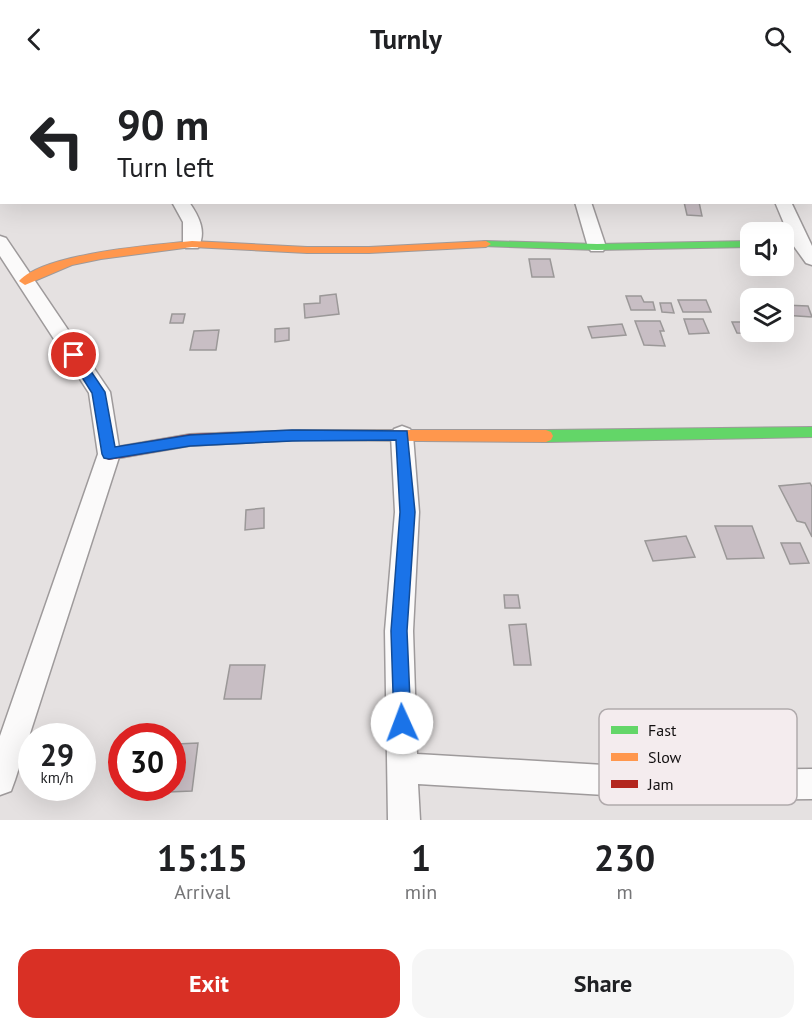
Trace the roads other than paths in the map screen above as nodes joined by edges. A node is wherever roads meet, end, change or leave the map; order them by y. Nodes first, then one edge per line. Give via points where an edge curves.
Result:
1 (182, 204) edge
2 (584, 204) edge
3 (784, 204) edge
4 (0, 242) edge
5 (192, 244) junction
6 (740, 244) edge
7 (597, 247) junction
8 (807, 252) edge
9 (25, 281) junction
10 (812, 432) edge
11 (402, 435) junction
12 (109, 454) junction
13 (404, 768) junction
14 (0, 780) edge
15 (599, 780) edge
16 (404, 820) edge

1 - 5 street via 193,224
2 - 7 street
3 - 8 street
4 - 9 street
5 - 7 street via 308,250 485,244
5 - 9 street via 101,255 70,262
6 - 7 street
9 - 12 street via 99,392
10 - 11 street
11 - 12 street via 190,440
11 - 13 street via 407,512 399,631
12 - 14 street
13 - 15 street
13 - 16 street

